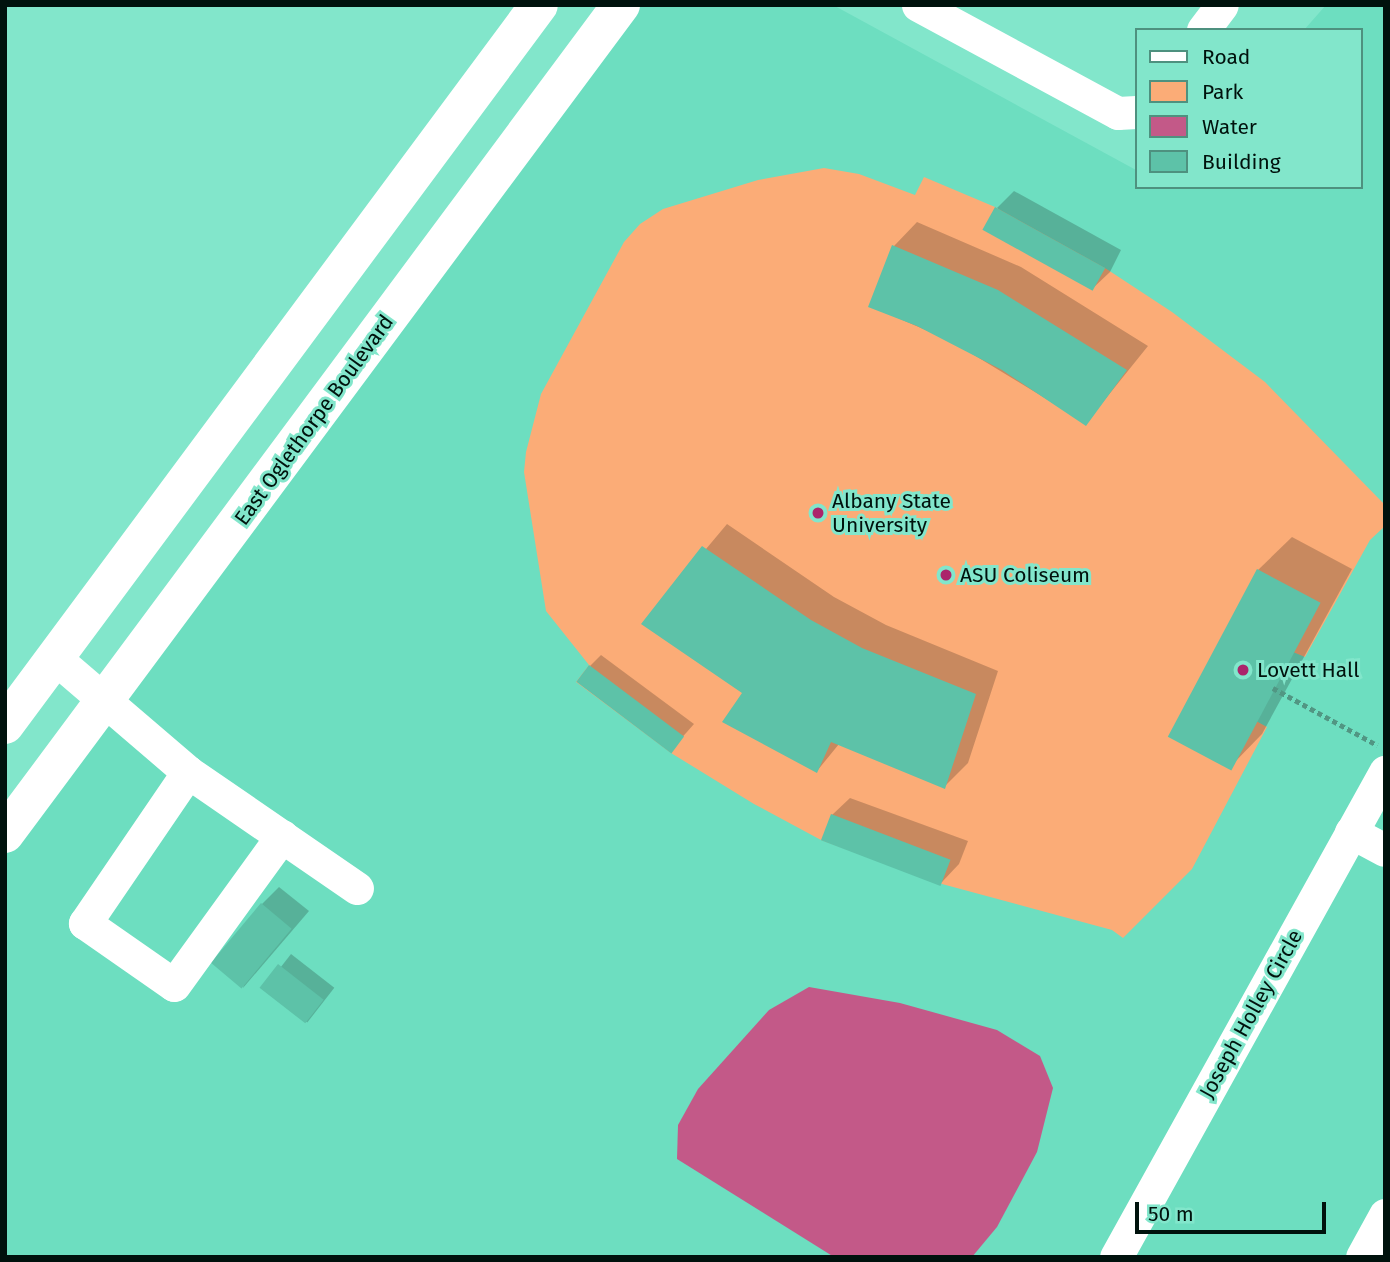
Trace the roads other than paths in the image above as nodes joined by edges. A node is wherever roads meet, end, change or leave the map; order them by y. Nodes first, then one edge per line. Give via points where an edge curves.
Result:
1 (539, 5) edge
2 (621, 5) edge
3 (918, 5) edge
4 (1222, 5) edge
5 (1205, 28) edge
6 (1134, 112) edge
7 (55, 657) junction
8 (106, 701) junction
9 (5, 724) edge
10 (188, 772) junction
11 (1385, 772) edge
12 (1351, 832) junction
13 (5, 834) edge
14 (282, 836) junction
15 (1385, 850) edge
16 (357, 888) dead end
17 (1385, 1215) edge
18 (1116, 1257) edge
19 (1362, 1257) edge

1 - 7 main road
2 - 8 main road, East Oglethorpe Boulevard
3 - 6 street via 1118,113
4 - 5 street
7 - 8 street
7 - 9 main road
8 - 10 street
8 - 13 main road, East Oglethorpe Boulevard
10 - 14 street
10 - 14 street via 85,923 174,985
11 - 12 street, Joseph Holley Circle
12 - 15 street
12 - 18 street, Joseph Holley Circle
14 - 16 street
17 - 19 street

